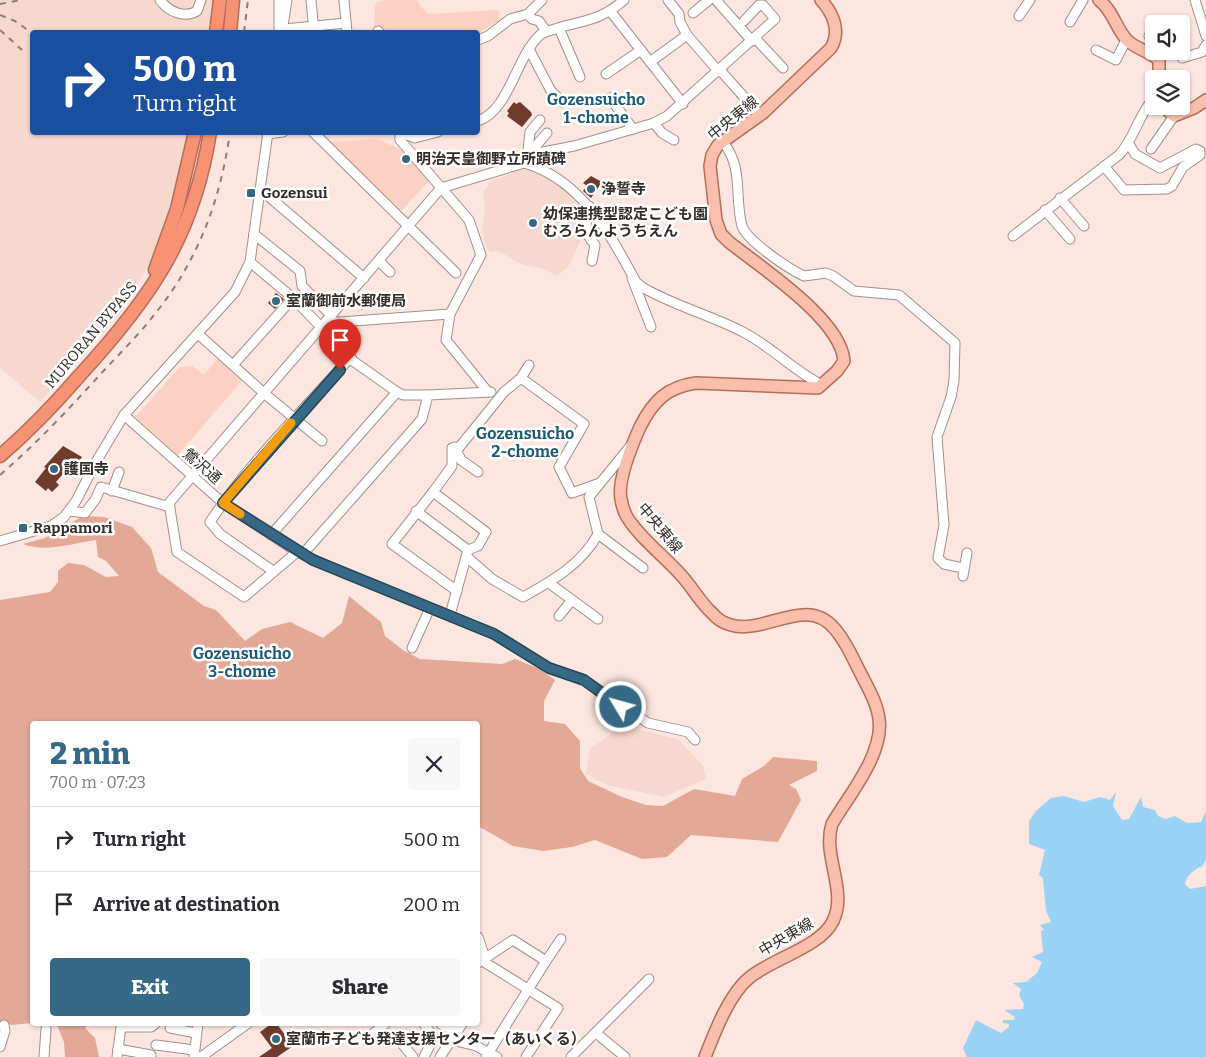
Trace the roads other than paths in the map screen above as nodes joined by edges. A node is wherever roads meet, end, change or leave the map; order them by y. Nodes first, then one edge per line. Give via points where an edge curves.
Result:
1 (160, 0) edge
2 (201, 0) edge
3 (212, 0) edge
4 (220, 0) edge
5 (227, 0) edge
6 (234, 0) edge
7 (278, 0) edge
8 (287, 0) edge
9 (311, 0) edge
10 (344, 0) edge
11 (542, 0) edge
12 (624, 0) edge
13 (668, 0) edge
14 (709, 0) edge
15 (821, 0) edge
16 (1030, 0) edge
17 (1083, 0) edge
18 (1099, 0) edge
19 (1195, 0) edge
20 (719, 1) edge
21 (611, 12) junction
22 (693, 13) dead end
23 (528, 14) junction
24 (1019, 16) dead end
25 (744, 20) dead end
26 (346, 22) junction
27 (1070, 22) dead end
28 (559, 28) junction
29 (208, 30) edge
30 (216, 30) edge
31 (223, 30) edge
32 (230, 30) edge
33 (282, 30) edge
34 (282, 30) edge
35 (314, 30) edge
36 (347, 30) edge
37 (546, 31) junction
38 (687, 35) junction
39 (1206, 36) edge
40 (480, 39) edge
41 (754, 39) junction
42 (1126, 40) junction
43 (1206, 45) edge
44 (1145, 49) edge
45 (529, 50) junction
46 (641, 50) junction
47 (1096, 50) dead end
48 (1190, 56) edge
49 (650, 62) junction
50 (783, 68) dead end
51 (720, 71) junction
52 (606, 74) dead end
53 (580, 77) dead end
54 (610, 98) dead end
55 (1206, 100) edge
56 (562, 102) dead end
57 (683, 104) junction
58 (1145, 107) edge
59 (760, 115) junction
60 (1174, 116) joint
61 (480, 120) edge
62 (540, 120) dead end
63 (654, 123) junction
64 (633, 129) junction
65 (548, 133) dead end
66 (194, 135) edge
67 (201, 135) edge
68 (209, 135) edge
69 (216, 135) edge
70 (267, 135) edge
71 (316, 135) edge
72 (400, 135) edge
73 (406, 135) edge
74 (426, 135) edge
75 (674, 140) dead end
76 (723, 142) junction
77 (1129, 144) junction
78 (1150, 149) dead end
79 (529, 159) junction
80 (1104, 166) junction
81 (442, 188) junction
82 (260, 189) junction
83 (1060, 198) junction
84 (589, 206) junction
85 (1045, 210) junction
86 (409, 226) junction
87 (1084, 226) dead end
88 (254, 234) junction
89 (1013, 236) dead end
90 (1070, 239) dead end
91 (379, 261) junction
92 (592, 261) dead end
93 (250, 262) junction
94 (154, 270) junction
95 (390, 272) dead end
96 (456, 273) dead end
97 (632, 273) junction
98 (364, 278) junction
99 (293, 298) junction
100 (144, 300) junction
101 (450, 314) junction
102 (326, 323) junction
103 (651, 327) dead end
104 (198, 334) junction
105 (351, 358) junction
106 (233, 365) junction
107 (529, 365) dead end
108 (521, 378) junction
109 (822, 385) junction
110 (397, 392) junction
111 (488, 392) junction
112 (504, 392) junction
113 (265, 394) junction
114 (428, 395) junction
115 (124, 415) junction
116 (296, 418) junction
117 (322, 441) dead end
118 (634, 442) junction
119 (0, 446) edge
120 (457, 450) junction
121 (0, 456) edge
122 (118, 472) dead end
123 (478, 472) dead end
124 (192, 476) junction
125 (600, 483) junction
126 (112, 490) junction
127 (433, 492) junction
128 (223, 503) junction
129 (170, 507) junction
130 (70, 511) junction
131 (416, 511) junction
132 (598, 534) junction
133 (271, 535) junction
134 (0, 541) edge
135 (300, 553) junction
136 (967, 553) dead end
137 (467, 554) junction
138 (643, 568) dead end
139 (273, 570) junction
140 (549, 583) junction
141 (457, 590) junction
142 (572, 600) junction
143 (430, 608) junction
144 (450, 615) junction
145 (559, 616) dead end
146 (598, 619) dead end
147 (412, 648) dead end
148 (695, 740) dead end
149 (561, 939) dead end
150 (481, 960) edge
151 (546, 961) junction
152 (649, 979) dead end
153 (530, 990) junction
154 (4, 1025) dead end
155 (152, 1026) edge
156 (383, 1026) edge
157 (426, 1026) edge
158 (443, 1026) edge
159 (461, 1026) edge
160 (46, 1028) dead end
161 (170, 1028) dead end
162 (197, 1028) edge
163 (236, 1028) edge
164 (596, 1033) junction
165 (454, 1037) junction
166 (368, 1038) dead end
167 (398, 1039) dead end
168 (156, 1045) dead end
169 (0, 1047) edge
170 (117, 1053) edge
171 (194, 1053) edge
172 (151, 1055) dead end
173 (491, 1056) edge
174 (44, 1057) edge
175 (201, 1057) edge
176 (413, 1057) edge
177 (424, 1057) edge
178 (440, 1057) edge
179 (526, 1057) edge
180 (571, 1057) edge
181 (625, 1057) edge
182 (705, 1057) edge

1 - 2 street via 174,11 187,14 197,10
3 - 29 highway
4 - 30 highway
5 - 31 highway
6 - 32 highway
7 - 33 street
8 - 34 street
9 - 35 street
10 - 26 street
11 - 23 street
12 - 21 street
13 - 38 street via 679,14
14 - 22 street
15 - 59 main road, 中央東線 via 833,15 833,44 807,73
16 - 24 street
17 - 27 street
18 - 42 main road via 1112,12
19 - 39 street
20 - 41 street
21 - 28 street
21 - 46 street
23 - 37 street
23 - 40 street via 510,19
25 - 41 street via 759,5 774,16 775,19
26 - 35 street
26 - 36 street
28 - 37 street
28 - 53 street
37 - 45 street
38 - 49 street
38 - 51 street
41 - 50 street
41 - 51 street
42 - 44 main road
42 - 47 street via 1116,60
43 - 48 street via 1202,52
45 - 56 street via 551,91
45 - 61 street via 495,110
46 - 49 street
46 - 52 street
49 - 57 street
51 - 57 street
51 - 59 street
54 - 64 street
55 - 60 main road
57 - 63 street
58 - 77 street
59 - 76 main road, 中央東線
60 - 78 street
62 - 79 street via 530,132
63 - 64 street
63 - 75 street
64 - 79 street
65 - 79 street
66 - 94 highway via 177,209
67 - 94 highway, MURORAN BYPASS via 192,184 183,210
68 - 100 highway, MURORAN BYPASS via 201,179 183,231
69 - 100 highway via 208,178 186,239 170,269
70 - 82 street
71 - 86 street
72 - 81 street via 400,140
73 - 74 street via 415,138
76 - 109 main road, 中央東線 via 712,154 710,166 718,228 728,242 814,311 832,332 844,361
76 - 136 street via 734,157 743,226 750,238 804,276 826,273 854,291 899,295 955,343 952,397 937,437 944,525 938,558 963,572
77 - 80 street
77 - 80 street via 1135,154 1156,167 1165,167 1196,149 1200,155 1183,167 1172,186 1166,189 1124,190
79 - 81 street
79 - 84 street
80 - 83 street
81 - 86 street
81 - 101 street via 469,220 480,256
82 - 88 street
82 - 98 street
83 - 85 street
83 - 87 street
84 - 92 street via 586,230 595,246
84 - 97 street
85 - 89 street
85 - 90 street
86 - 91 street
86 - 96 street
88 - 93 street
88 - 102 street via 300,271 302,286
91 - 95 street
91 - 98 street
93 - 99 street
93 - 104 street via 235,292
94 - 119 highway, MURORAN BYPASS via 98,345
97 - 103 street via 632,283
97 - 109 street via 636,282 651,292 742,331
98 - 102 street
99 - 102 street
99 - 106 street
100 - 121 highway, MURORAN BYPASS via 72,385
101 - 102 street
101 - 111 street via 446,340
102 - 105 street via 336,349
102 - 113 street
104 - 106 street
104 - 115 street
105 - 110 street
105 - 116 street
106 - 113 street
107 - 108 street
108 - 112 street
108 - 125 street via 584,424 559,466 572,493
109 - 118 main road, 中央東線 via 817,389 686,385 664,393 640,426
110 - 114 street
110 - 133 street
111 - 112 street
111 - 114 street
112 - 120 street
113 - 116 street
113 - 124 street
114 - 135 street via 422,419
115 - 124 street, 鶯沢通
115 - 130 street
116 - 117 street
116 - 128 street
118 - 125 street
118 - 182 main road, 中央東線 via 620,487 627,517 682,576 710,612 724,623 742,627 801,614 823,618 839,634 870,690 879,718 879,737 874,753 829,834 837,893 832,925 822,936 757,972 741,985
120 - 123 street via 461,460
120 - 127 street via 452,448 452,466
122 - 126 street
124 - 128 street, 鶯沢通
124 - 129 street via 169,503
125 - 132 street via 589,497
126 - 129 street
126 - 130 street via 101,487 85,513
127 - 131 street
127 - 137 street via 486,532 478,546
128 - 133 street, 鶯沢通
128 - 139 street via 210,522 220,534
129 - 139 street via 177,552 244,597
130 - 134 street via 51,526
131 - 137 street
131 - 141 street via 392,544
132 - 138 street
132 - 140 street via 590,550
133 - 135 street, 鶯沢通
135 - 139 street
135 - 143 street, 鶯沢通
137 - 140 street via 492,579 524,597
137 - 141 street
140 - 142 street
141 - 144 street
142 - 145 street
142 - 146 street
143 - 144 street, 鶯沢通
143 - 147 street
144 - 148 street, 鶯沢通 via 506,640 549,668 584,680 648,723 688,732
149 - 151 street
150 - 151 street via 513,940
150 - 153 street
151 - 153 street
152 - 164 street
153 - 173 street
153 - 179 street via 558,1008
154 - 169 street
155 - 170 street via 121,1027
156 - 166 street
157 - 177 street via 434,1036
158 - 165 street
159 - 165 street
160 - 174 street
161 - 162 street
162 - 171 street
163 - 175 street
164 - 180 street
164 - 181 street
165 - 173 street
165 - 178 street
167 - 176 street
168 - 171 street
170 - 172 street

